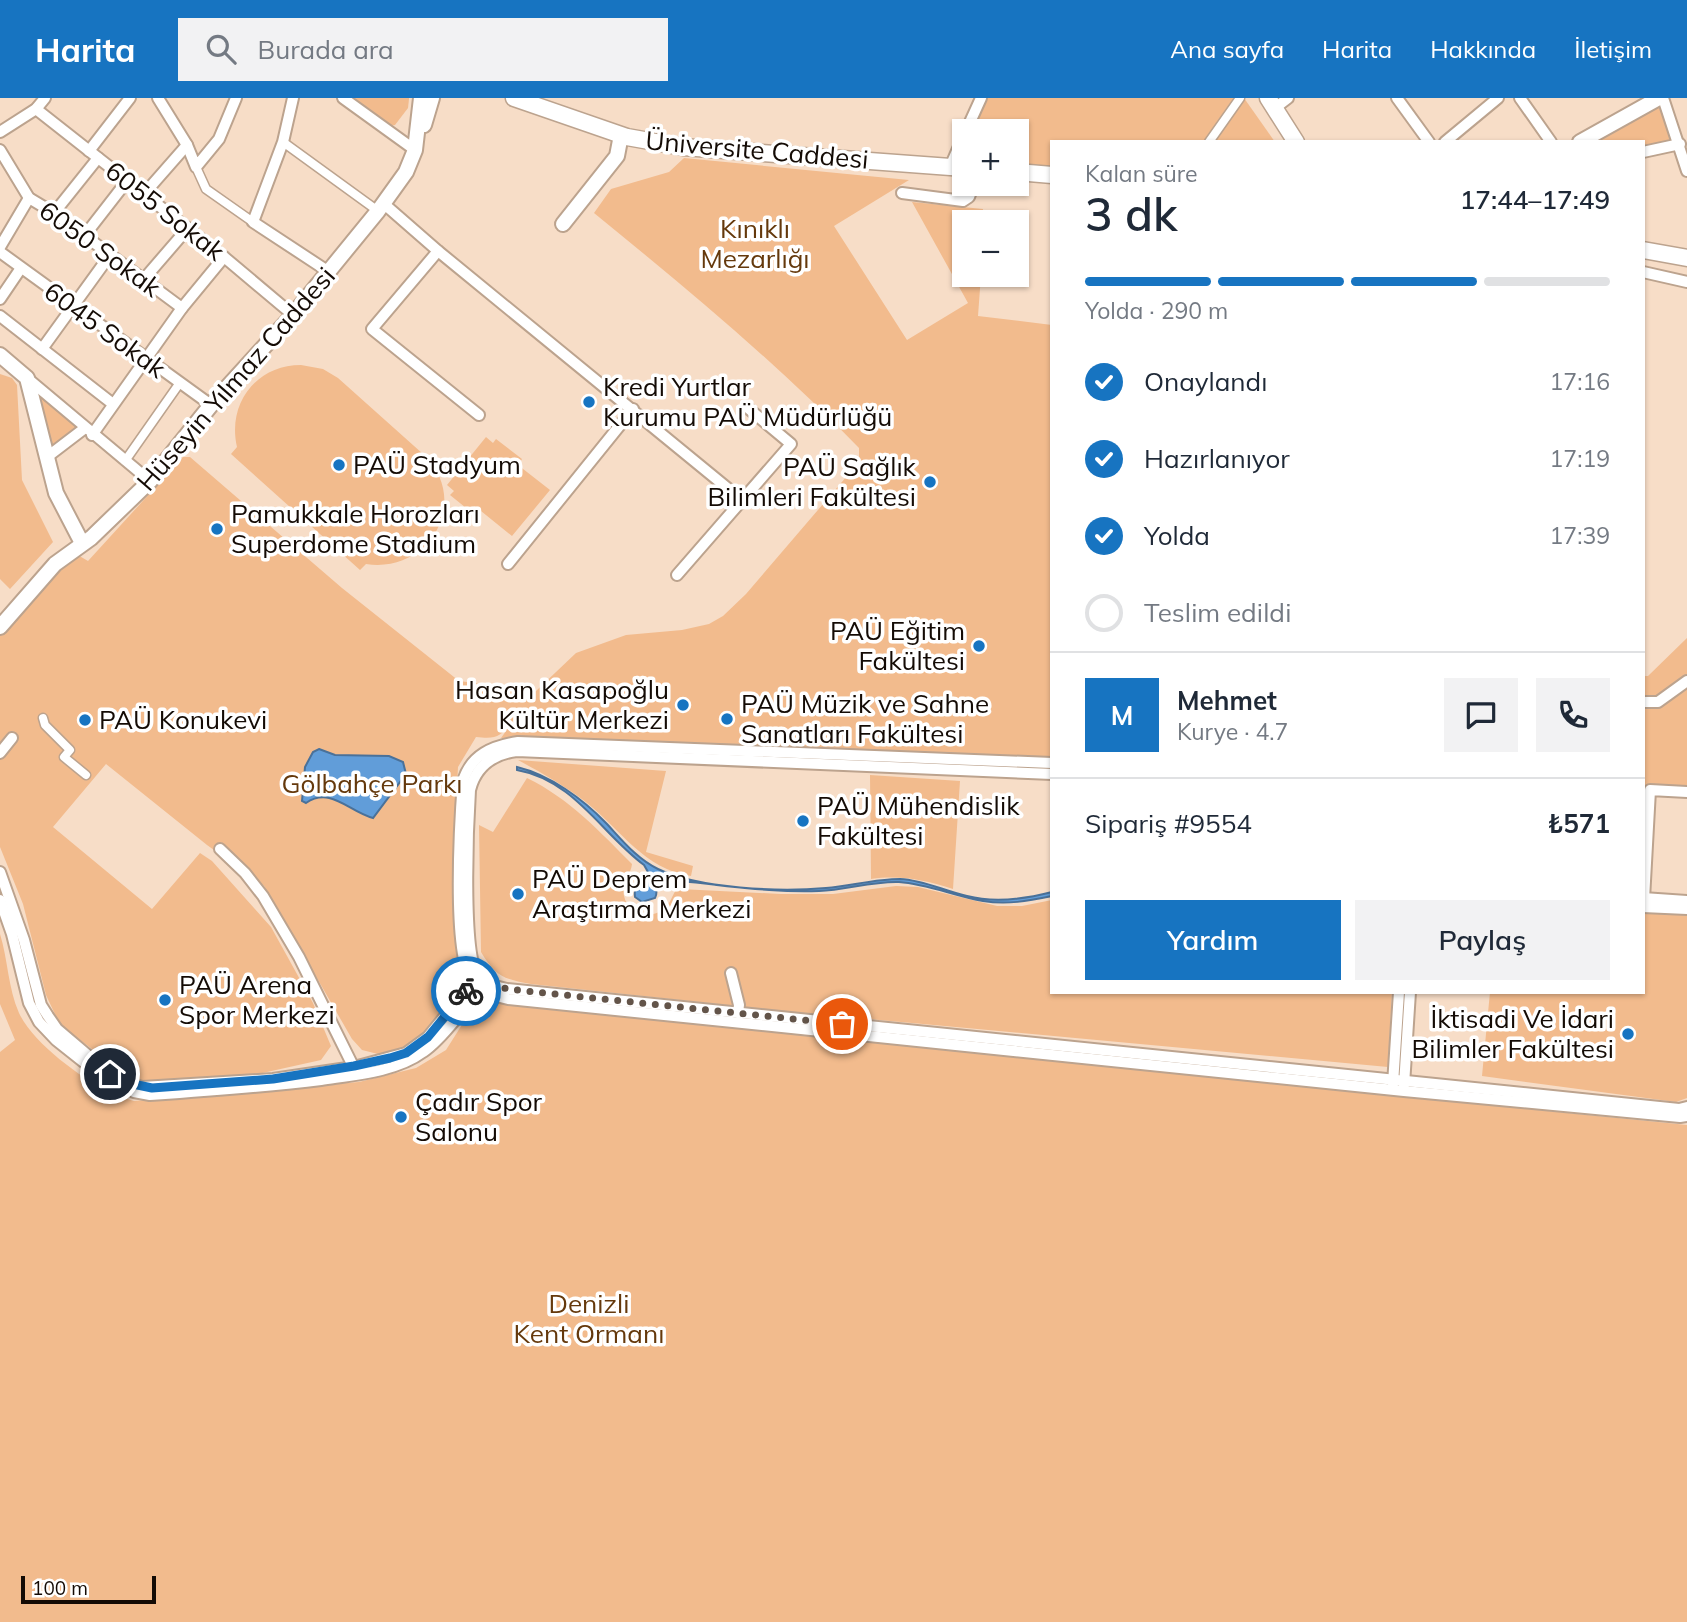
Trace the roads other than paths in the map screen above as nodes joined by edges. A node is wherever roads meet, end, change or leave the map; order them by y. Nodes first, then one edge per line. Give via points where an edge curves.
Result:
1 (45, 98) edge
2 (130, 98) edge
3 (158, 98) edge
4 (236, 98) edge
5 (293, 98) edge
6 (343, 98) edge
7 (514, 98) edge
8 (981, 98) edge
9 (1240, 98) edge
10 (1397, 98) edge
11 (1498, 98) edge
12 (1520, 98) edge
13 (1661, 98) edge
14 (430, 100) edge
15 (1277, 101) edge
16 (36, 109) junction
17 (971, 119) edge
18 (0, 132) edge
19 (621, 135) junction
20 (1210, 140) edge
21 (1295, 140) edge
22 (1428, 140) edge
23 (1447, 140) edge
24 (1550, 140) edge
25 (1584, 140) edge
26 (283, 142) junction
27 (1680, 144) junction
28 (187, 145) junction
29 (0, 150) edge
30 (415, 150) junction
31 (1645, 152) edge
32 (93, 154) junction
33 (196, 167) junction
34 (952, 167) edge
35 (1687, 171) edge
36 (1029, 173) edge
37 (1050, 176) edge
38 (127, 181) junction
39 (902, 193) dead end
40 (144, 194) junction
41 (969, 196) edge
42 (29, 198) junction
43 (381, 207) junction
44 (54, 212) junction
45 (253, 222) junction
46 (563, 225) dead end
47 (188, 228) junction
48 (85, 235) junction
49 (0, 250) edge
50 (1645, 250) edge
51 (438, 251) junction
52 (110, 256) junction
53 (224, 257) junction
54 (1687, 258) edge
55 (21, 268) junction
56 (329, 272) junction
57 (1645, 272) edge
58 (144, 279) junction
59 (1687, 282) edge
60 (0, 299) edge
61 (72, 306) junction
62 (182, 308) junction
63 (293, 315) junction
64 (0, 316) edge
65 (42, 349) junction
66 (0, 355) edge
67 (144, 359) junction
68 (27, 378) junction
69 (179, 384) junction
70 (113, 404) junction
71 (211, 405) junction
72 (633, 409) junction
73 (749, 409) dead end
74 (479, 415) dead end
75 (88, 431) junction
76 (47, 457) junction
77 (125, 461) junction
78 (150, 481) junction
79 (743, 500) junction
80 (82, 543) junction
81 (508, 564) dead end
82 (677, 575) dead end
83 (0, 627) edge
84 (1687, 681) edge
85 (1645, 702) edge
86 (43, 718) dead end
87 (12, 738) dead end
88 (0, 754) edge
89 (717, 755) junction
90 (1050, 763) edge
91 (1050, 774) edge
92 (86, 775) dead end
93 (1687, 792) edge
94 (0, 872) edge
95 (1645, 882) edge
96 (0, 900) edge
97 (1645, 901) edge
98 (1645, 901) edge
99 (1687, 901) edge
100 (1687, 909) edge
101 (731, 973) dead end
102 (478, 981) junction
103 (1399, 994) edge
104 (1410, 994) edge
105 (738, 1013) junction
106 (351, 1071) junction
107 (1399, 1085) junction
108 (1687, 1107) edge
109 (1687, 1116) edge

1 - 16 street
2 - 32 street
3 - 28 street
4 - 33 street via 219,139
5 - 26 street
6 - 30 street
7 - 19 main road, Üniversite Caddesi
8 - 17 street
9 - 20 street
10 - 22 street
11 - 23 street
12 - 24 street
13 - 25 street
13 - 27 street
14 - 30 street, Hüseyin Yılmaz Caddesi
15 - 21 main road
16 - 18 street
16 - 32 street, 6055 Sokak
19 - 34 main road, Üniversite Caddesi via 683,148
19 - 46 street via 617,156
26 - 43 street
26 - 45 street
27 - 31 street
27 - 35 street
28 - 33 street
28 - 40 street
29 - 42 street, 6050 Sokak
30 - 43 street, Hüseyin Yılmaz Caddesi via 406,172
32 - 38 street, 6055 Sokak
32 - 44 street
33 - 45 street via 206,189
36 - 37 main road
38 - 40 street, 6055 Sokak
38 - 48 street
39 - 41 street via 963,201
40 - 47 street, 6055 Sokak
42 - 44 street, 6050 Sokak
42 - 49 street
43 - 51 street
43 - 56 street, Hüseyin Yılmaz Caddesi
44 - 48 street, 6050 Sokak
45 - 56 street
47 - 53 street, 6055 Sokak
47 - 58 street
48 - 52 street, 6050 Sokak
49 - 55 street, 6045 Sokak
50 - 54 main road
51 - 72 street
51 - 74 street via 372,329
52 - 58 street, 6050 Sokak
52 - 61 street
53 - 62 street
53 - 63 street, 6055 Sokak
55 - 60 street
55 - 61 street, 6045 Sokak
56 - 63 street, Hüseyin Yılmaz Caddesi
57 - 59 street
58 - 62 street, 6050 Sokak
61 - 65 street
61 - 67 street, 6045 Sokak
62 - 67 street
63 - 71 street, Hüseyin Yılmaz Caddesi
64 - 65 street
65 - 70 street
66 - 68 street
67 - 69 street, 6045 Sokak
67 - 70 street
68 - 75 street
68 - 76 street
69 - 71 street, 6045 Sokak
69 - 77 street
70 - 75 street
71 - 78 street, Hüseyin Yılmaz Caddesi
72 - 79 street
72 - 81 street
73 - 79 street via 791,444
75 - 76 street
75 - 77 street
76 - 80 street via 56,493
77 - 78 street
78 - 80 street, Hüseyin Yılmaz Caddesi
79 - 82 street
80 - 83 street, Hüseyin Yılmaz Caddesi via 55,564
84 - 85 street via 1658,702
86 - 92 street via 70,750 64,757
87 - 88 street
89 - 90 street
89 - 91 street
89 - 102 street via 517,742 498,745 474,761 463,781 460,878 463,961
93 - 95 street via 1650,790
94 - 106 street via 41,1005 58,1029 110,1074 152,1088
96 - 106 street via 29,1003 39,1022 113,1084 150,1095 263,1087
97 - 99 street
98 - 100 street
101 - 105 street
102 - 105 street via 507,989
102 - 106 street via 418,1045
102 - 107 street via 508,999
103 - 107 street
104 - 107 street
105 - 107 street
106 - 106 street via 299,957 262,896 220,849 257,897 295,960
107 - 108 street
107 - 109 street

